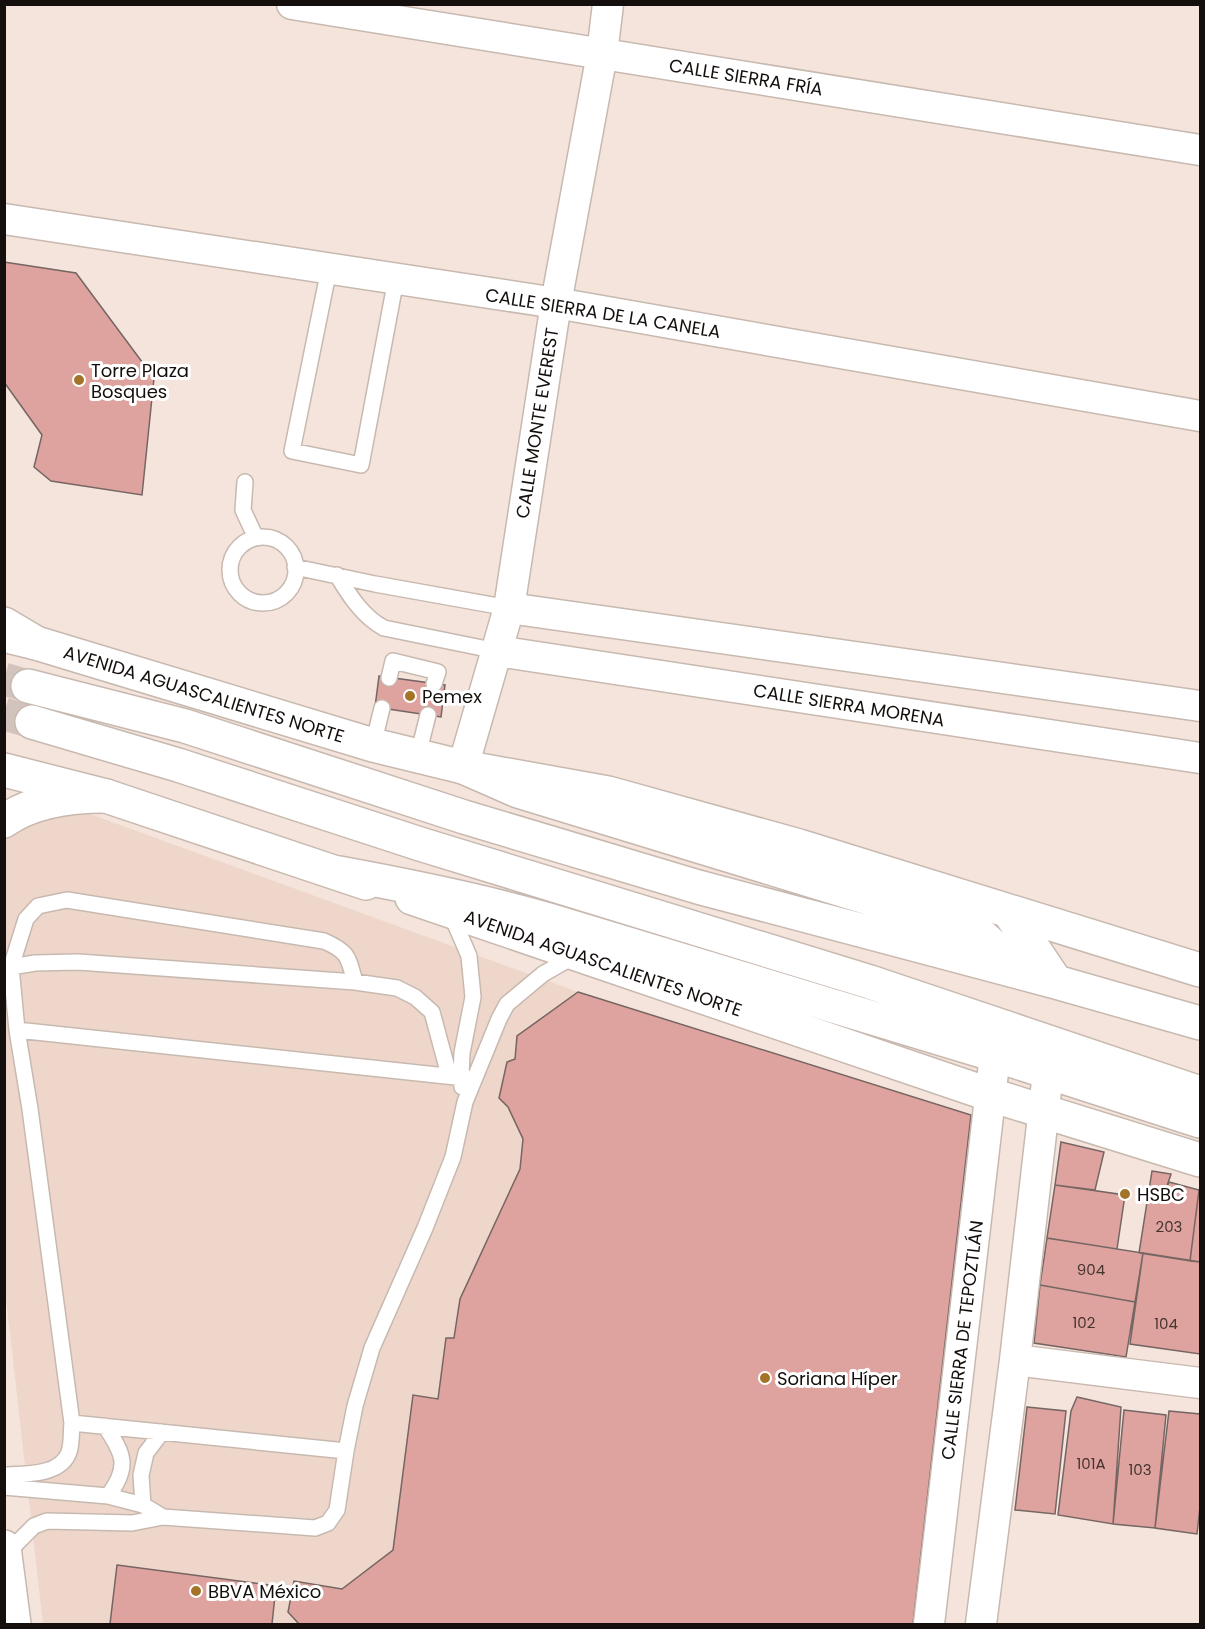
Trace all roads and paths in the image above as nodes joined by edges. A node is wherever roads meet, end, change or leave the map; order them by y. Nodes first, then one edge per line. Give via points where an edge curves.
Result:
1 (292, 4) edge
2 (608, 4) edge
3 (602, 54) junction
4 (1200, 150) edge
5 (4, 219) edge
6 (329, 269) junction
7 (396, 279) junction
8 (556, 303) junction
9 (1200, 416) edge
10 (245, 482) dead end
11 (256, 538) junction
12 (295, 567) junction
13 (337, 575) junction
14 (509, 608) junction
15 (15, 638) edge
16 (497, 651) junction
17 (389, 678) dead end
18 (434, 684) dead end
19 (28, 686) tunnel mouth
20 (1200, 706) edge
21 (382, 708) dead end
22 (428, 715) dead end
23 (32, 722) tunnel mouth
24 (373, 745) junction
25 (418, 755) junction
26 (1200, 758) edge
27 (463, 767) junction
28 (4, 770) edge
29 (106, 796) junction
30 (4, 821) edge
31 (339, 873) junction
32 (449, 911) junction
33 (1009, 912) junction
34 (578, 955) junction
35 (11, 967) junction
36 (1200, 970) edge
37 (1023, 973) junction
38 (356, 982) junction
39 (1056, 982) junction
40 (1200, 1023) edge
41 (17, 1030) junction
42 (994, 1055) junction
43 (1048, 1073) junction
44 (461, 1077) junction
45 (1200, 1093) edge
46 (991, 1095) junction
47 (1043, 1112) junction
48 (1200, 1121) edge
49 (1200, 1160) edge
50 (1016, 1360) junction
51 (1200, 1383) edge
52 (72, 1423) junction
53 (105, 1426) junction
54 (162, 1432) junction
55 (346, 1451) junction
56 (4, 1475) edge
57 (4, 1487) edge
58 (108, 1496) junction
59 (143, 1505) junction
60 (163, 1517) junction
61 (5, 1551) edge
62 (15, 1624) edge
63 (929, 1624) edge
64 (981, 1624) edge

1 - 3 street, CALLE SIERRA FRÍA
2 - 3 street, CALLE MONTE EVEREST
3 - 4 street, CALLE SIERRA FRÍA
3 - 8 street, CALLE MONTE EVEREST
5 - 6 street, CALLE SIERRA DE LA CANELA
6 - 7 street, CALLE SIERRA DE LA CANELA
6 - 7 lane via 292,451 361,465
7 - 8 street, CALLE SIERRA DE LA CANELA
8 - 9 street, CALLE SIERRA DE LA CANELA
8 - 14 street, CALLE MONTE EVEREST
10 - 11 lane via 243,510
11 - 12 lane via 282,543
11 - 12 lane via 238,548 230,566 234,586 243,596 255,602 282,597 291,587
12 - 13 lane
13 - 14 lane
13 - 16 lane via 358,605 384,628
14 - 16 street, CALLE MONTE EVEREST
14 - 20 street
15 - 24 main road, AVENIDA AGUASCALIENTES NORTE
16 - 26 street, CALLE SIERRA MORENA
16 - 27 street, CALLE MONTE EVEREST
17 - 18 lane via 393,661 438,672
19 - 37 main road, AVENIDA AGUASCALIENTES NORTE via 185,726 464,817 698,887
21 - 24 lane
22 - 25 lane
23 - 45 main road via 860,979
24 - 25 main road, AVENIDA AGUASCALIENTES NORTE
25 - 27 main road, AVENIDA AGUASCALIENTES NORTE
27 - 33 main road, AVENIDA AGUASCALIENTES NORTE via 608,794 798,846
27 - 37 main road via 518,791 947,922 982,936
28 - 29 main road, AVENIDA AGUASCALIENTES NORTE
29 - 30 main road via 57,800
29 - 31 main road, AVENIDA AGUASCALIENTES NORTE
31 - 32 main road, AVENIDA AGUASCALIENTES NORTE
31 - 42 main road via 515,910
32 - 34 main road, AVENIDA AGUASCALIENTES NORTE
32 - 44 lane via 469,956 473,997
33 - 36 main road, AVENIDA AGUASCALIENTES NORTE
33 - 39 main road
34 - 44 lane via 543,974 507,1004
34 - 46 main road, AVENIDA AGUASCALIENTES NORTE
35 - 38 lane via 78,962
35 - 38 lane via 26,919 38,906 66,900 324,941 342,949
35 - 41 lane
37 - 39 main road, AVENIDA AGUASCALIENTES NORTE
38 - 44 lane via 397,988 432,1012
39 - 40 main road, AVENIDA AGUASCALIENTES NORTE
41 - 44 lane
41 - 52 lane
42 - 43 main road
42 - 46 street, CALLE SIERRA DE TEPOZTLÁN
43 - 47 street
43 - 48 main road
44 - 55 lane via 465,1102 453,1157 372,1348
46 - 47 main road, AVENIDA AGUASCALIENTES NORTE
46 - 63 street, CALLE SIERRA DE TEPOZTLÁN
47 - 49 main road, AVENIDA AGUASCALIENTES NORTE
47 - 50 street
50 - 51 street
50 - 64 street
52 - 53 lane
52 - 56 lane via 69,1453 61,1465 38,1473
53 - 54 lane
53 - 58 lane via 120,1448 124,1466
54 - 55 lane
54 - 59 lane via 146,1453 141,1474
55 - 60 lane via 337,1510 328,1523 315,1528
57 - 58 lane
58 - 59 lane
59 - 60 lane
60 - 61 lane via 132,1522 47,1521 34,1526
61 - 62 main road

